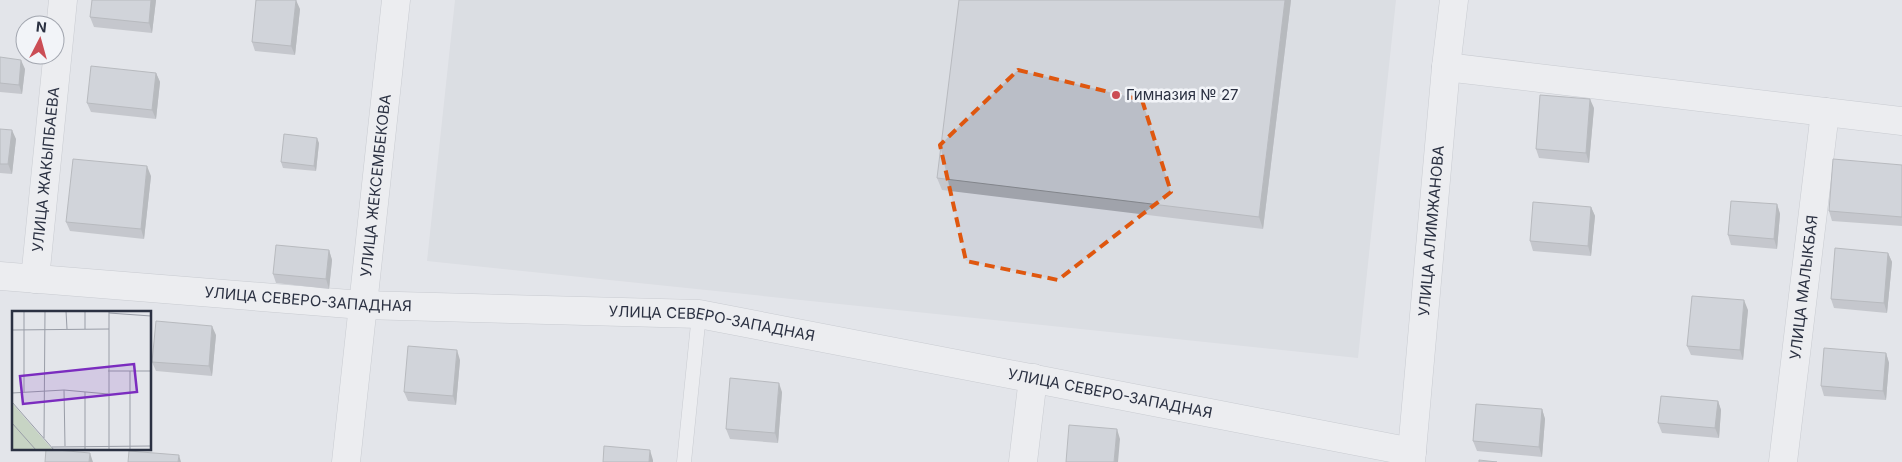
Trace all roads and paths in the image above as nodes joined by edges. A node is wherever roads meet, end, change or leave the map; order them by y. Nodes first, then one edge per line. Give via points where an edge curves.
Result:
1 (63, 0) edge
2 (396, 0) edge
3 (1454, 0) edge
4 (1446, 67) junction
5 (1825, 112) junction
6 (1902, 121) edge
7 (0, 276) edge
8 (35, 279) junction
9 (362, 305) junction
10 (699, 314) junction
11 (1033, 378) junction
12 (1412, 457) edge
13 (346, 462) edge
14 (684, 462) edge
15 (1023, 462) edge
16 (1783, 462) edge

1 - 8 street, УЛИЦА ЖАКЫПБАЕВА
2 - 9 street, УЛИЦА ЖЕКСЕМБЕКОВА
3 - 4 street, УЛИЦА АЛИМЖАНОВА
4 - 5 street
4 - 12 street, УЛИЦА АЛИМЖАНОВА
5 - 6 street
5 - 16 street, УЛИЦА МАЛЫКБАЯ
7 - 8 street, УЛИЦА СЕВЕРО-ЗАПАДНАЯ
8 - 9 street, УЛИЦА СЕВЕРО-ЗАПАДНАЯ
9 - 10 street, УЛИЦА СЕВЕРО-ЗАПАДНАЯ
9 - 13 street, УЛИЦА ЖЕКСЕМБЕКОВА
10 - 11 street, УЛИЦА СЕВЕРО-ЗАПАДНАЯ
10 - 14 lane
11 - 12 street, УЛИЦА СЕВЕРО-ЗАПАДНАЯ
11 - 15 street

